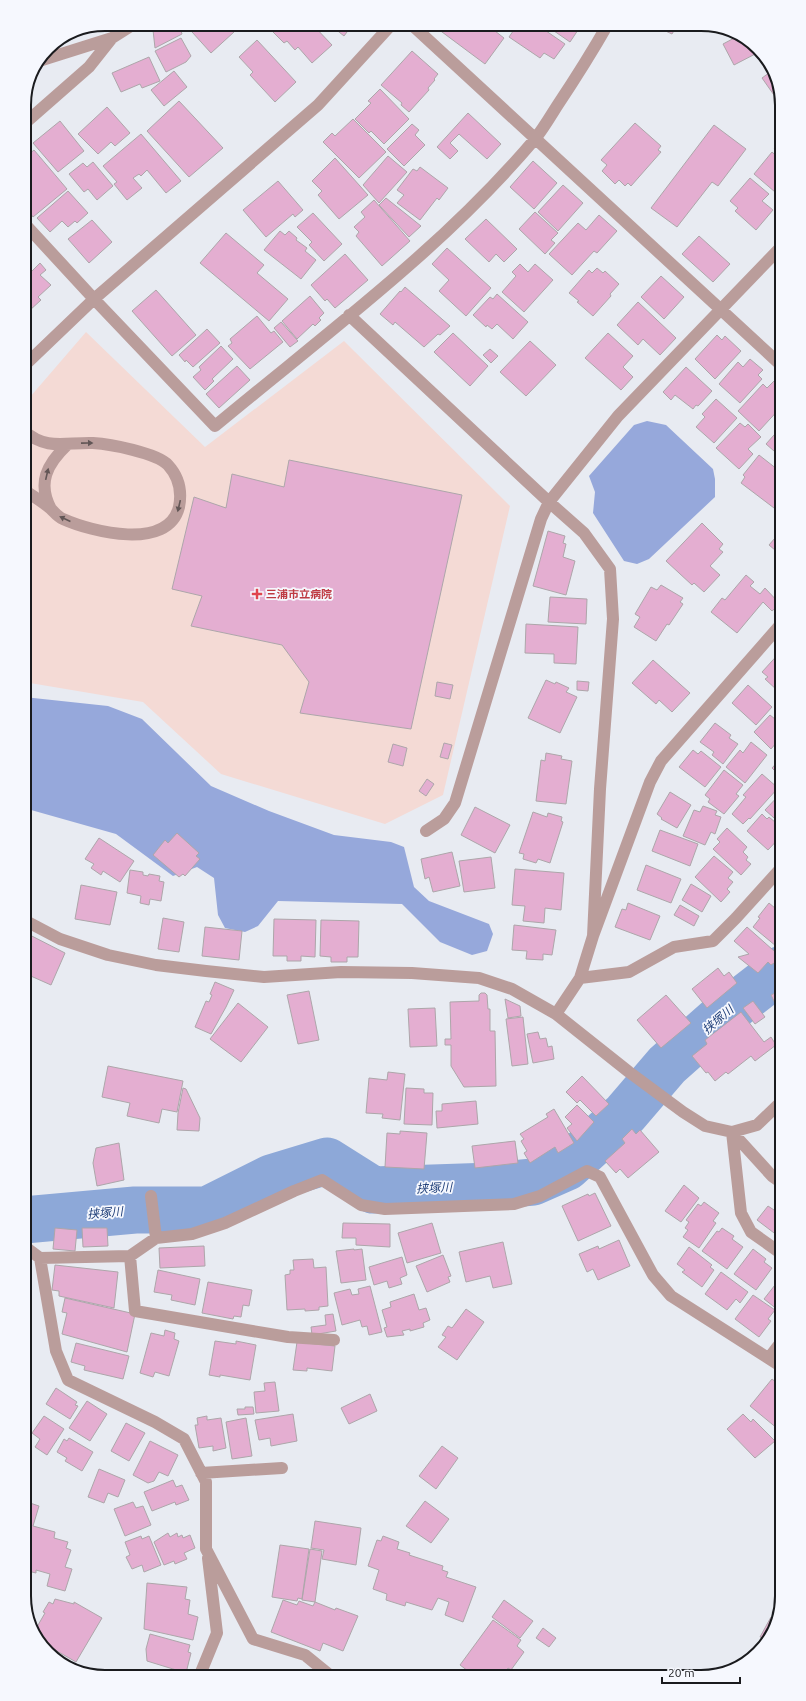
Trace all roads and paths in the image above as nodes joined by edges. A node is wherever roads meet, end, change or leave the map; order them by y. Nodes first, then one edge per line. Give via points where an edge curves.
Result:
1 (123, 31) edge
2 (386, 31) edge
3 (419, 31) edge
4 (604, 31) edge
5 (112, 38) junction
6 (49, 57) edge
7 (31, 118) edge
8 (536, 138) junction
9 (31, 231) edge
10 (775, 253) edge
11 (94, 299) junction
12 (721, 310) junction
13 (349, 315) junction
14 (31, 359) edge
15 (775, 360) edge
16 (31, 436) edge
17 (67, 445) junction
18 (31, 495) edge
19 (549, 502) junction
20 (51, 509) junction
21 (775, 631) edge
22 (426, 830) dead end
23 (775, 875) edge
24 (31, 924) edge
25 (593, 936) junction
26 (580, 978) junction
27 (556, 1014) junction
28 (775, 1108) edge
29 (732, 1132) junction
30 (775, 1178) edge
31 (151, 1196) dead end
32 (156, 1238) junction
33 (775, 1249) edge
34 (31, 1251) edge
35 (130, 1256) junction
36 (40, 1258) junction
37 (334, 1340) dead end
38 (775, 1350) edge
39 (769, 1358) junction
40 (775, 1362) edge
41 (282, 1468) dead end
42 (201, 1473) junction
43 (206, 1549) junction
44 (202, 1670) edge
45 (323, 1670) edge

1 - 5 street
2 - 11 street via 318,105
3 - 8 street
4 - 8 street
5 - 6 street
5 - 7 street via 89,67
8 - 12 street
8 - 13 street via 457,221 404,270
9 - 11 street
10 - 12 street
11 - 13 street via 215,426
11 - 14 street
12 - 15 street
12 - 19 street via 618,416
13 - 19 street
16 - 17 street via 45,444
20 -> 17 street via 46,499 49,465
17 -> 20 street via 94,443 147,453 167,464 178,478 181,498 177,514 168,524 157,532 139,535 93,530 61,519
18 - 20 street
19 - 22 street via 541,519 455,803 444,819
19 - 25 street via 584,533 610,569 613,619 600,789
21 - 25 street via 661,761 650,782
23 - 26 street via 713,941 674,947 629,972
24 - 27 street via 60,939 108,955 199,971 264,976 340,972 480,978 512,989
25 - 26 street
26 - 27 street
27 - 29 street via 683,1112 705,1126
28 - 29 street via 757,1125
29 - 30 street
29 - 33 street via 741,1213 751,1232
31 - 32 street
32 - 35 street
32 - 39 street via 192,1234 225,1223 322,1180 361,1205 385,1209 514,1204 540,1196 587,1171 600,1177 653,1275 671,1296
34 - 36 street
35 - 36 street
35 - 37 street via 135,1311 288,1337
36 - 42 street via 56,1351 68,1380 155,1422 184,1439
38 - 39 street
39 - 40 street
41 - 42 street
42 - 43 street via 206,1482
43 - 44 street via 217,1634
43 - 45 street via 253,1639 305,1655

